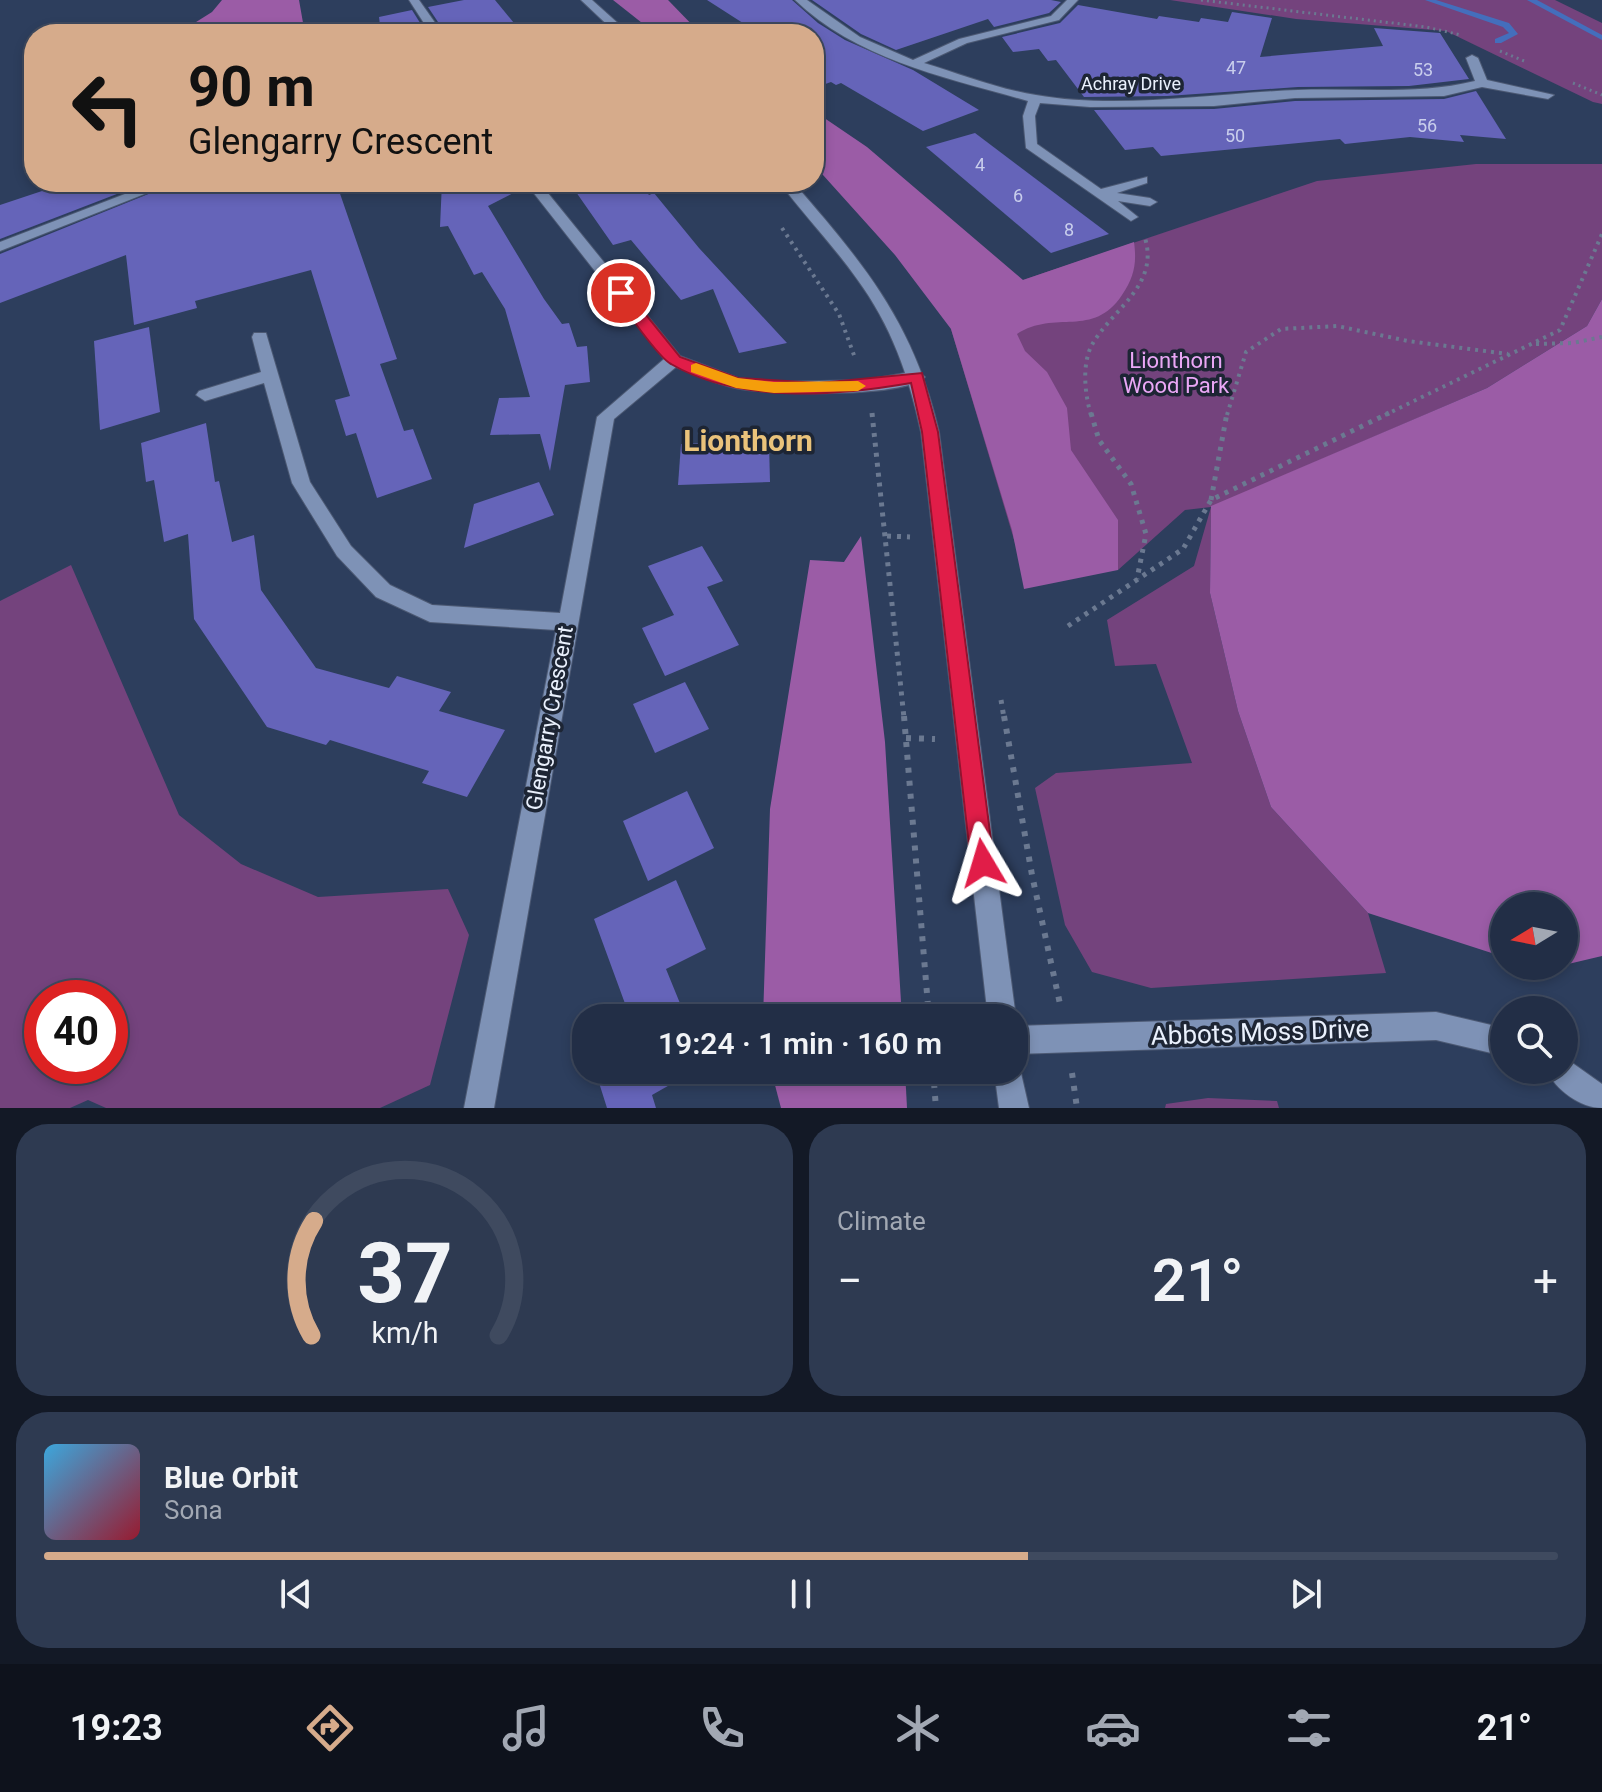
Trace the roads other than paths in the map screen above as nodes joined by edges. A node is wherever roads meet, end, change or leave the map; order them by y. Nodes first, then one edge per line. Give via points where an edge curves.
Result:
1 (414, 0) edge
2 (586, 0) edge
3 (800, 0) edge
4 (1073, 0) edge
5 (430, 24) edge
6 (613, 24) edge
7 (1472, 58) dead end
8 (913, 64) junction
9 (1482, 83) junction
10 (1548, 95) dead end
11 (1035, 99) junction
12 (1142, 180) dead end
13 (142, 192) edge
14 (540, 192) edge
15 (794, 192) edge
16 (1099, 194) junction
17 (1150, 202) dead end
18 (1131, 217) road end
19 (0, 247) edge
20 (260, 337) dead end
21 (674, 360) junction
22 (271, 375) junction
23 (917, 377) junction
24 (205, 395) dead end
25 (567, 622) junction
26 (1000, 1004) edge
27 (1490, 1039) edge
28 (1028, 1040) edge
29 (1578, 1083) edge
30 (1010, 1084) edge
31 (1602, 1102) edge
32 (479, 1108) edge
33 (1014, 1108) edge

1 - 5 street
2 - 6 street
3 - 8 street, Achray Drive via 856,39
4 - 8 street via 1055,18 963,41
7 - 9 street
8 - 11 street, Achray Drive
9 - 10 street, Achray Drive
9 - 11 street, Achray Drive via 1444,92 1295,94 1167,104
11 - 16 street via 1029,116 1031,145
12 - 16 street
13 - 19 street
14 - 21 street
15 - 23 street via 882,303
16 - 17 street
16 - 18 street
20 - 22 street
21 - 23 street via 736,383 804,388
21 - 25 street, Glengarry Crescent via 606,417
22 - 24 street
22 - 25 street via 301,483 344,551 383,591 430,613
23 - 26 street via 930,432
25 - 32 street, Glengarry Crescent
27 - 28 street, Abbots Moss Drive via 1436,1026
29 - 31 street
30 - 33 street

